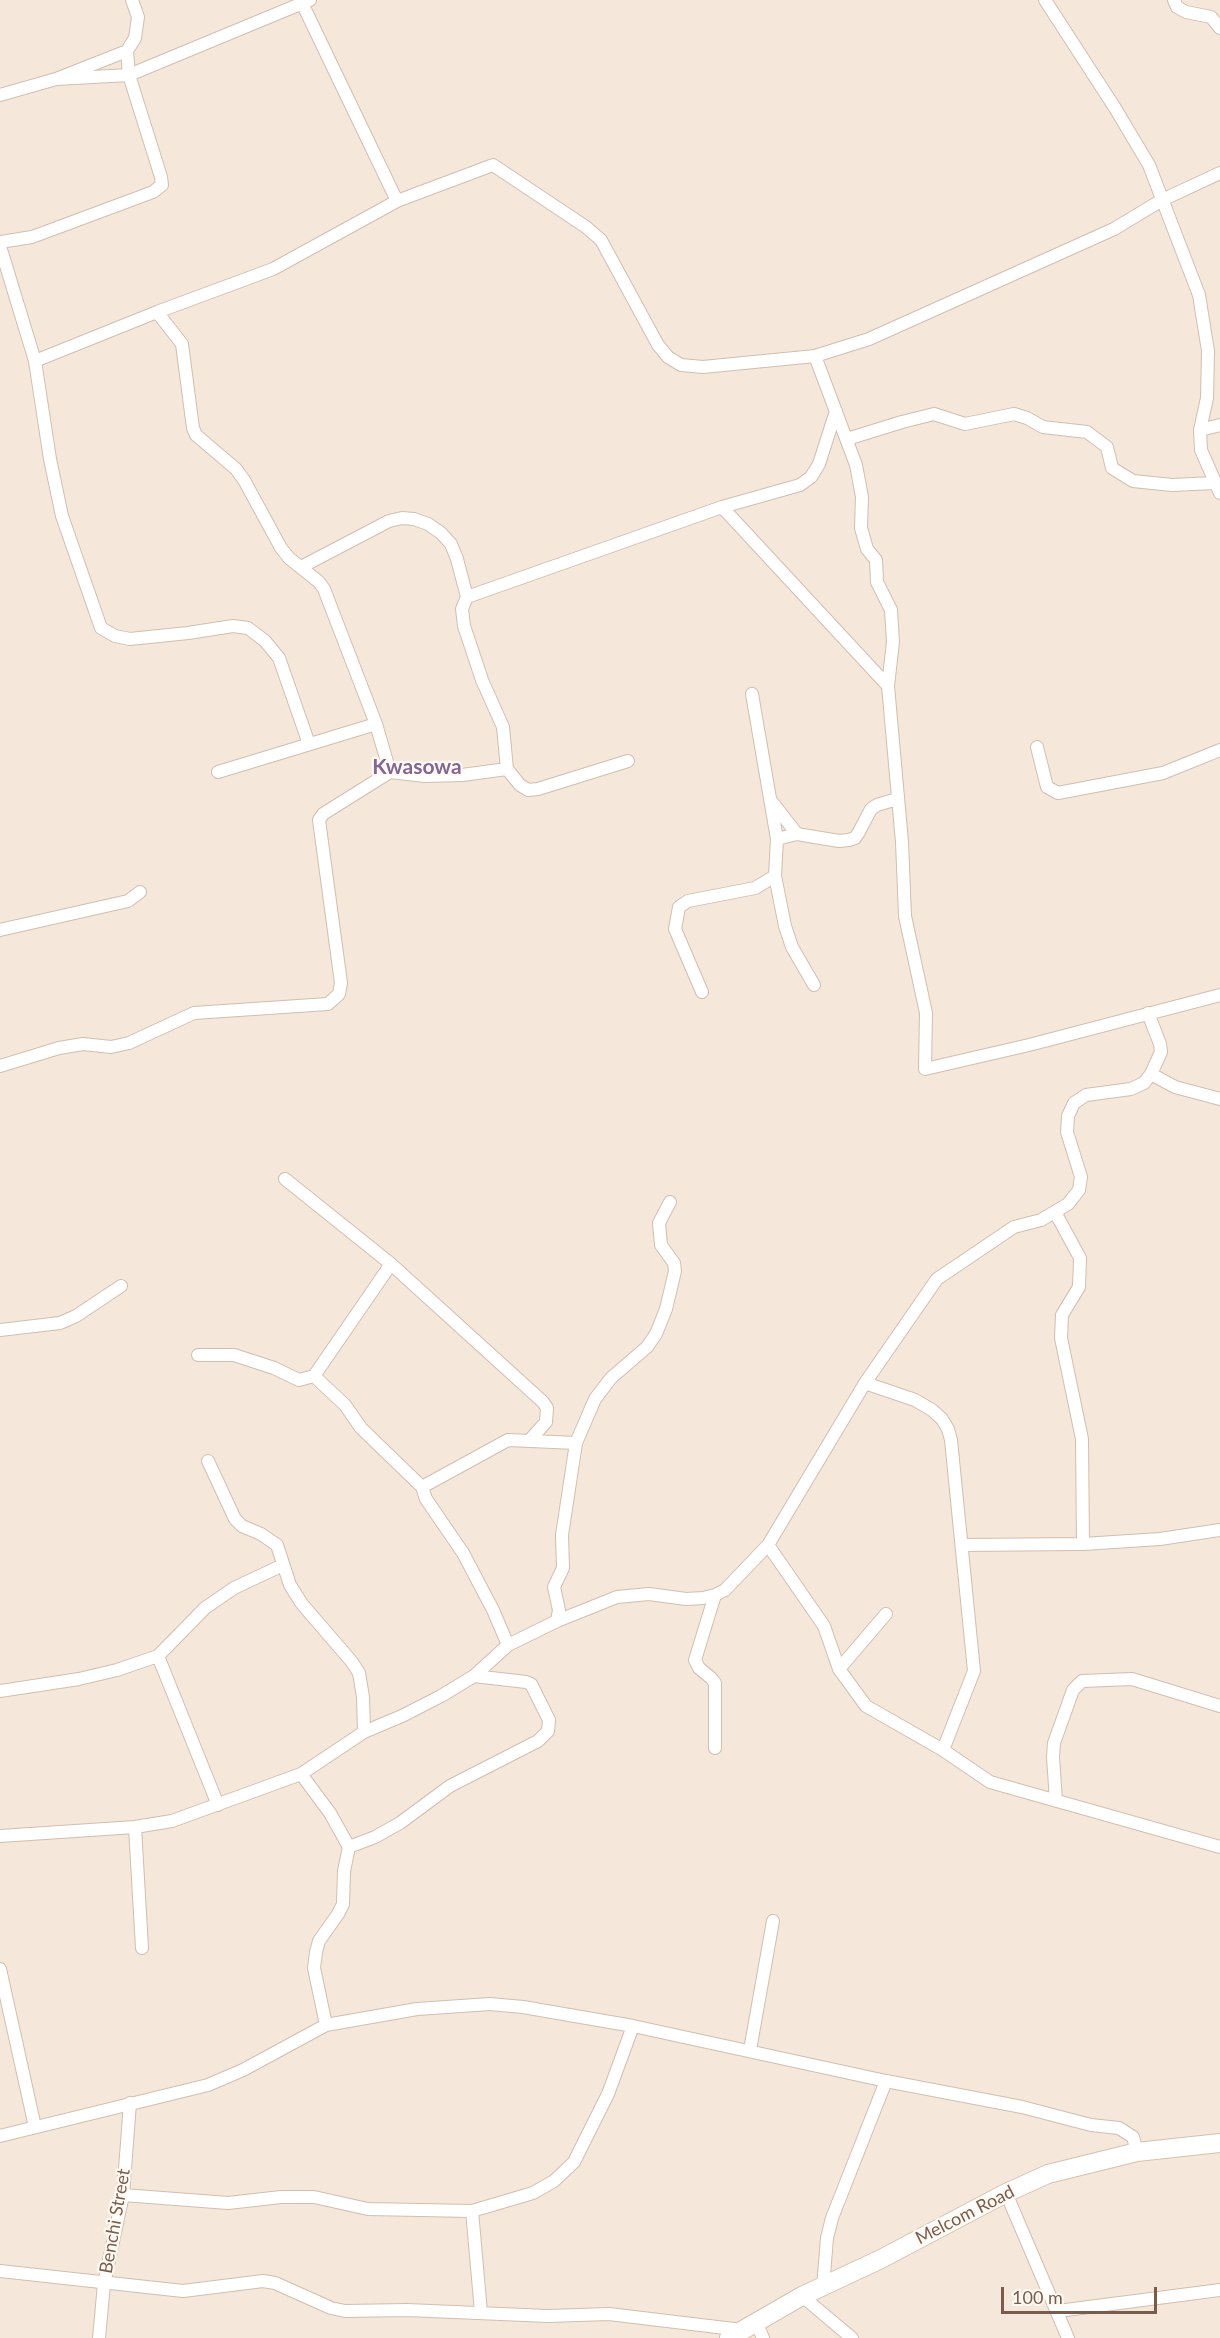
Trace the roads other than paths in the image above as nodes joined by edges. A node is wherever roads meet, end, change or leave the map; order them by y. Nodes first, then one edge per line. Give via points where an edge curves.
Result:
1 (132, 0) edge
2 (1045, 0) edge
3 (1174, 0) edge
4 (306, 2) edge
5 (1220, 28) edge
6 (127, 51) junction
7 (129, 75) junction
8 (56, 79) junction
9 (0, 95) edge
10 (1220, 173) edge
11 (1162, 200) junction
12 (397, 201) junction
13 (0, 244) edge
14 (157, 312) junction
15 (815, 356) junction
16 (35, 361) junction
17 (836, 411) junction
18 (1220, 425) edge
19 (1200, 430) junction
20 (847, 439) junction
21 (1217, 488) edge
22 (722, 507) junction
23 (301, 567) junction
24 (467, 597) junction
25 (888, 686) junction
26 (752, 694) dead end
27 (376, 724) junction
28 (309, 744) junction
29 (1037, 747) dead end
30 (1220, 750) edge
31 (628, 761) dead end
32 (507, 769) junction
33 (218, 772) dead end
34 (390, 772) junction
35 (897, 799) junction
36 (770, 800) junction
37 (797, 834) junction
38 (777, 839) junction
39 (776, 876) junction
40 (140, 892) dead end
41 (0, 930) edge
42 (814, 985) dead end
43 (702, 992) dead end
44 (1220, 995) edge
45 (1148, 1013) junction
46 (0, 1066) edge
47 (1151, 1074) junction
48 (1220, 1099) edge
49 (285, 1179) dead end
50 (670, 1202) dead end
51 (1055, 1212) junction
52 (391, 1264) junction
53 (121, 1286) dead end
54 (0, 1330) edge
55 (198, 1355) dead end
56 (314, 1376) junction
57 (865, 1383) junction
58 (529, 1441) junction
59 (576, 1443) junction
60 (208, 1461) dead end
61 (422, 1487) junction
62 (1220, 1530) edge
63 (1083, 1544) junction
64 (768, 1545) junction
65 (962, 1545) junction
66 (283, 1565) junction
67 (715, 1595) junction
68 (886, 1614) dead end
69 (557, 1621) junction
70 (508, 1645) junction
71 (158, 1656) junction
72 (839, 1669) junction
73 (474, 1676) junction
74 (0, 1691) edge
75 (1220, 1706) edge
76 (364, 1732) junction
77 (715, 1748) dead end
78 (944, 1750) junction
79 (301, 1774) junction
80 (1056, 1801) junction
81 (218, 1805) junction
82 (135, 1827) junction
83 (0, 1836) edge
84 (349, 1847) junction
85 (1220, 1847) edge
86 (774, 1921) dead end
87 (142, 1948) dead end
88 (0, 1969) edge
89 (5, 2011) edge
90 (326, 2025) junction
91 (633, 2026) junction
92 (750, 2050) junction
93 (886, 2081) junction
94 (130, 2103) junction
95 (35, 2127) junction
96 (0, 2136) edge
97 (1220, 2144) edge
98 (1137, 2152) junction
99 (1006, 2193) junction
100 (123, 2195) junction
101 (472, 2211) junction
102 (0, 2271) edge
103 (104, 2283) junction
104 (823, 2287) junction
105 (1220, 2290) edge
106 (802, 2296) junction
107 (1058, 2311) junction
108 (481, 2313) junction
109 (747, 2332) edge
110 (99, 2338) edge
111 (852, 2338) edge
112 (1068, 2338) edge

1 - 6 street via 138,17 135,38
2 - 11 street via 1149,165
3 - 5 street via 1186,12 1211,17
4 - 7 street
4 - 12 street
6 - 7 street
6 - 8 street
7 - 8 street
7 - 13 street via 161,177 159,189 32,237
8 - 9 street
10 - 11 street
11 - 15 street via 1103,234 869,339
11 - 19 street via 1199,295 1208,351 1207,398
12 - 14 street via 273,270
12 - 15 street via 493,165 602,240 658,345 681,365 703,368
13 - 16 street
14 - 16 street
14 - 23 street via 182,344 196,435 236,469 281,548
15 - 17 street
16 - 28 street via 62,516 102,628 114,636 130,639 248,627 279,658
17 - 20 street
17 - 22 street via 819,464 810,477 800,485
18 - 19 street
19 - 21 street via 1200,450
20 - 21 street via 934,414 965,424 1014,414 1043,427 1087,432 1107,447 1112,468 1133,481
20 - 25 street via 862,497 861,528 867,549 876,560 877,582 891,610 893,642
22 - 24 street
22 - 25 street
23 - 24 street via 389,521 414,519 441,533 451,544
23 - 27 street via 324,590
24 - 32 street via 462,609 464,626 503,727
25 - 35 street
26 - 36 street
27 - 28 street
27 - 34 street
28 - 33 street
29 - 30 street via 1047,787 1058,793 1163,773
31 - 32 street via 528,790
32 - 34 street via 425,776
34 - 46 street via 319,819 340,983 334,1001 194,1013 129,1043 59,1048
35 - 37 street via 871,809 859,832 849,840
35 - 45 street via 905,916 926,1013 925,1069
36 - 37 street
36 - 38 street
37 - 38 street
38 - 39 street
39 - 42 street via 785,926
39 - 43 street via 755,888 688,901 679,907 675,929
40 - 41 street via 128,901
44 - 45 street
45 - 47 street via 1161,1052
47 - 48 street via 1175,1087
47 - 51 street via 1131,1089 1086,1095 1074,1102 1067,1132 1081,1177 1080,1190
49 - 52 street
50 - 59 street via 659,1223 661,1245 675,1271 666,1309 647,1347 611,1378 595,1399
51 - 57 street via 1014,1227 937,1279
51 - 63 street via 1080,1258 1079,1287 1062,1314 1061,1338 1082,1439
52 - 56 street
52 - 58 street via 543,1402 547,1408 546,1422
53 - 54 street via 60,1323
55 - 56 street via 234,1355 299,1380
56 - 61 street
57 - 64 street
57 - 65 street via 915,1400 932,1410 948,1429
58 - 59 street
58 - 61 street via 508,1440
59 - 69 street via 562,1535 563,1568 554,1587
60 - 66 street via 234,1519 277,1545
61 - 70 street via 463,1553
62 - 63 street
63 - 65 street
64 - 67 street
64 - 72 street via 824,1626
65 - 78 street via 974,1671
66 - 71 street via 234,1588 205,1608
66 - 76 street via 302,1604 359,1673
67 - 69 street via 686,1599 650,1594 617,1597
67 - 77 street via 695,1660 715,1683
68 - 72 street
69 - 70 street
70 - 73 street
71 - 74 street via 79,1679
71 - 81 street
72 - 78 street via 866,1706
73 - 76 street
73 - 84 street via 531,1684 549,1720 548,1731 538,1741 450,1786 375,1837
75 - 80 street via 1132,1679 1082,1681 1074,1690 1054,1743
76 - 79 street
78 - 80 street via 990,1782
79 - 81 street
79 - 84 street
80 - 85 street
81 - 82 street via 172,1821
82 - 83 street
82 - 87 street
84 - 90 street via 343,1904 316,1952 314,1968
86 - 92 street
88 - 89 street
89 - 95 street
90 - 91 street via 417,2009 490,2004
90 - 94 street via 208,2085
91 - 92 street
91 - 101 street via 608,2094 574,2162 544,2188
92 - 93 street
93 - 98 street via 1119,2128 1133,2136
93 - 104 street via 832,2218
94 - 95 street
94 - 100 street, Benchi Street
95 - 96 street
97 - 98 main road, Melcom Road
98 - 99 main road, Melcom Road via 1048,2174
99 - 104 main road, Melcom Road
99 - 107 street
100 - 101 street via 228,2203 314,2197 361,2208
100 - 103 street, Benchi Street
101 - 108 street
102 - 103 street
103 - 108 street via 183,2291 263,2281 345,2311
103 - 110 street, Benchi Street
104 - 106 main road, Melcom Road
105 - 107 street
106 - 109 main road, Melcom Road
106 - 111 street
107 - 112 street
108 - 109 street via 609,2314

